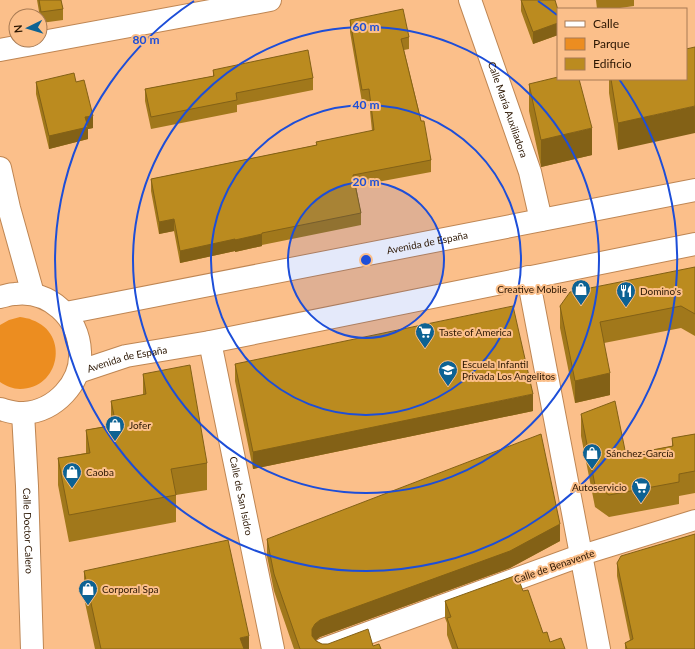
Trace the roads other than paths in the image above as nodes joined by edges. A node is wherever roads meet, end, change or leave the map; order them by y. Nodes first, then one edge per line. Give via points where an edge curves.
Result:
1 (270, 0) edge
2 (470, 0) edge
3 (0, 50) edge
4 (0, 168) edge
5 (695, 190) edge
6 (542, 220) junction
7 (695, 244) edge
8 (528, 277) junction
9 (33, 294) junction
10 (0, 297) edge
11 (66, 314) junction
12 (210, 342) junction
13 (78, 372) junction
14 (0, 409) edge
15 (23, 413) junction
16 (695, 520) edge
17 (582, 555) junction
18 (32, 649) edge
19 (273, 649) edge
20 (324, 649) edge
21 (599, 649) edge

1 - 3 street
2 - 6 street, Calle María Auxiliadora via 530,172
4 - 9 street
5 - 6 street, Avenida de España
6 - 11 street, Avenida de España
7 - 8 street, Avenida de España
8 - 12 street, Avenida de España
8 - 17 street
9 - 10 street
9 - 11 street via 45,298
11 - 13 street via 78,338
12 - 13 street, Avenida de España via 126,356
12 - 19 street, Calle de San Isidro
13 - 15 street via 62,396 50,405 37,411
14 - 15 street
15 - 18 street, Calle Doctor Calero
16 - 17 street, Calle de Benavente
17 - 20 street, Calle de Benavente
17 - 21 street

